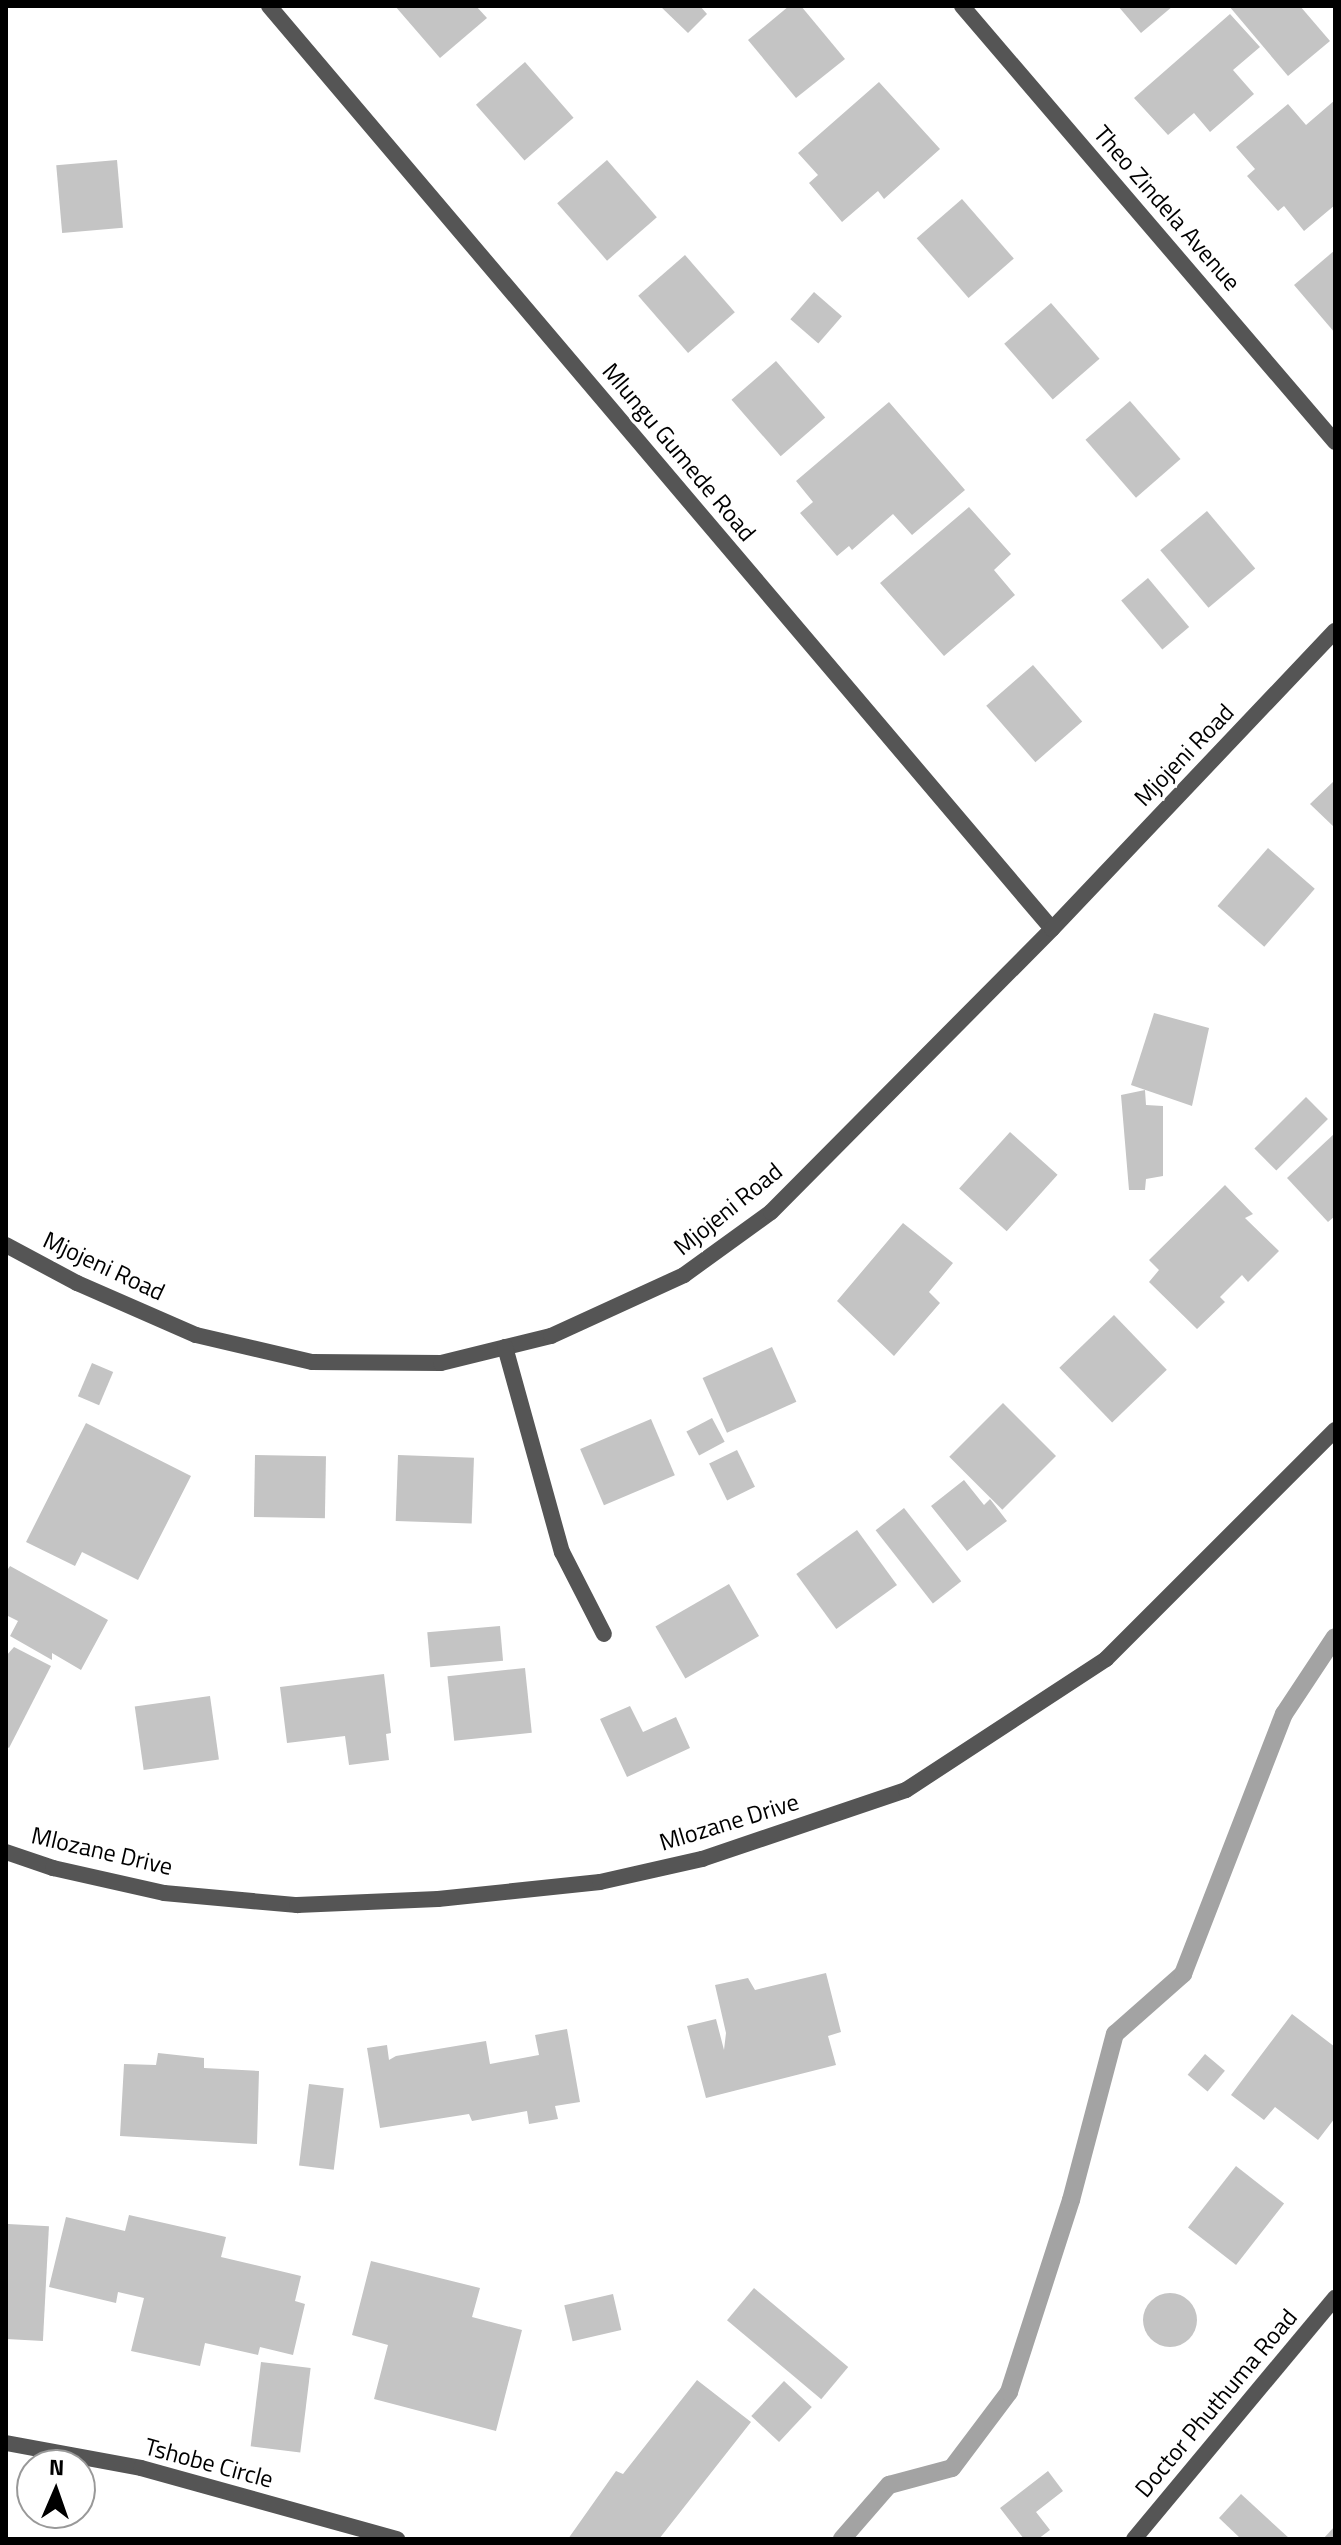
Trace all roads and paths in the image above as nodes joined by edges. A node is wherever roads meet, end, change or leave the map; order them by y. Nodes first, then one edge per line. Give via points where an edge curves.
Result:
1 (269, 6) edge
2 (962, 6) edge
3 (1335, 442) edge
4 (1335, 631) edge
5 (1052, 929) junction
6 (6, 1245) edge
7 (505, 1347) junction
8 (1335, 1430) edge
9 (604, 1634) dead end
10 (6, 1852) edge
11 (1335, 2298) edge
12 (6, 2443) edge
13 (397, 2539) edge
14 (1134, 2539) edge

1 - 5 street, Mlungu Gumede Road
2 - 3 street, Theo Zindela Avenue
4 - 5 street, Mjojeni Road
5 - 7 street, Mjojeni Road via 771,1212 684,1275 551,1336
6 - 7 street, Mjojeni Road via 196,1335 312,1362 441,1363
7 - 9 street via 562,1552
8 - 10 street, Mlozane Drive via 1106,1659 906,1790 702,1859 600,1882 438,1899 297,1905 164,1893
11 - 14 street, Doctor Phuthuma Road
12 - 13 street, Tshobe Circle via 141,2468

